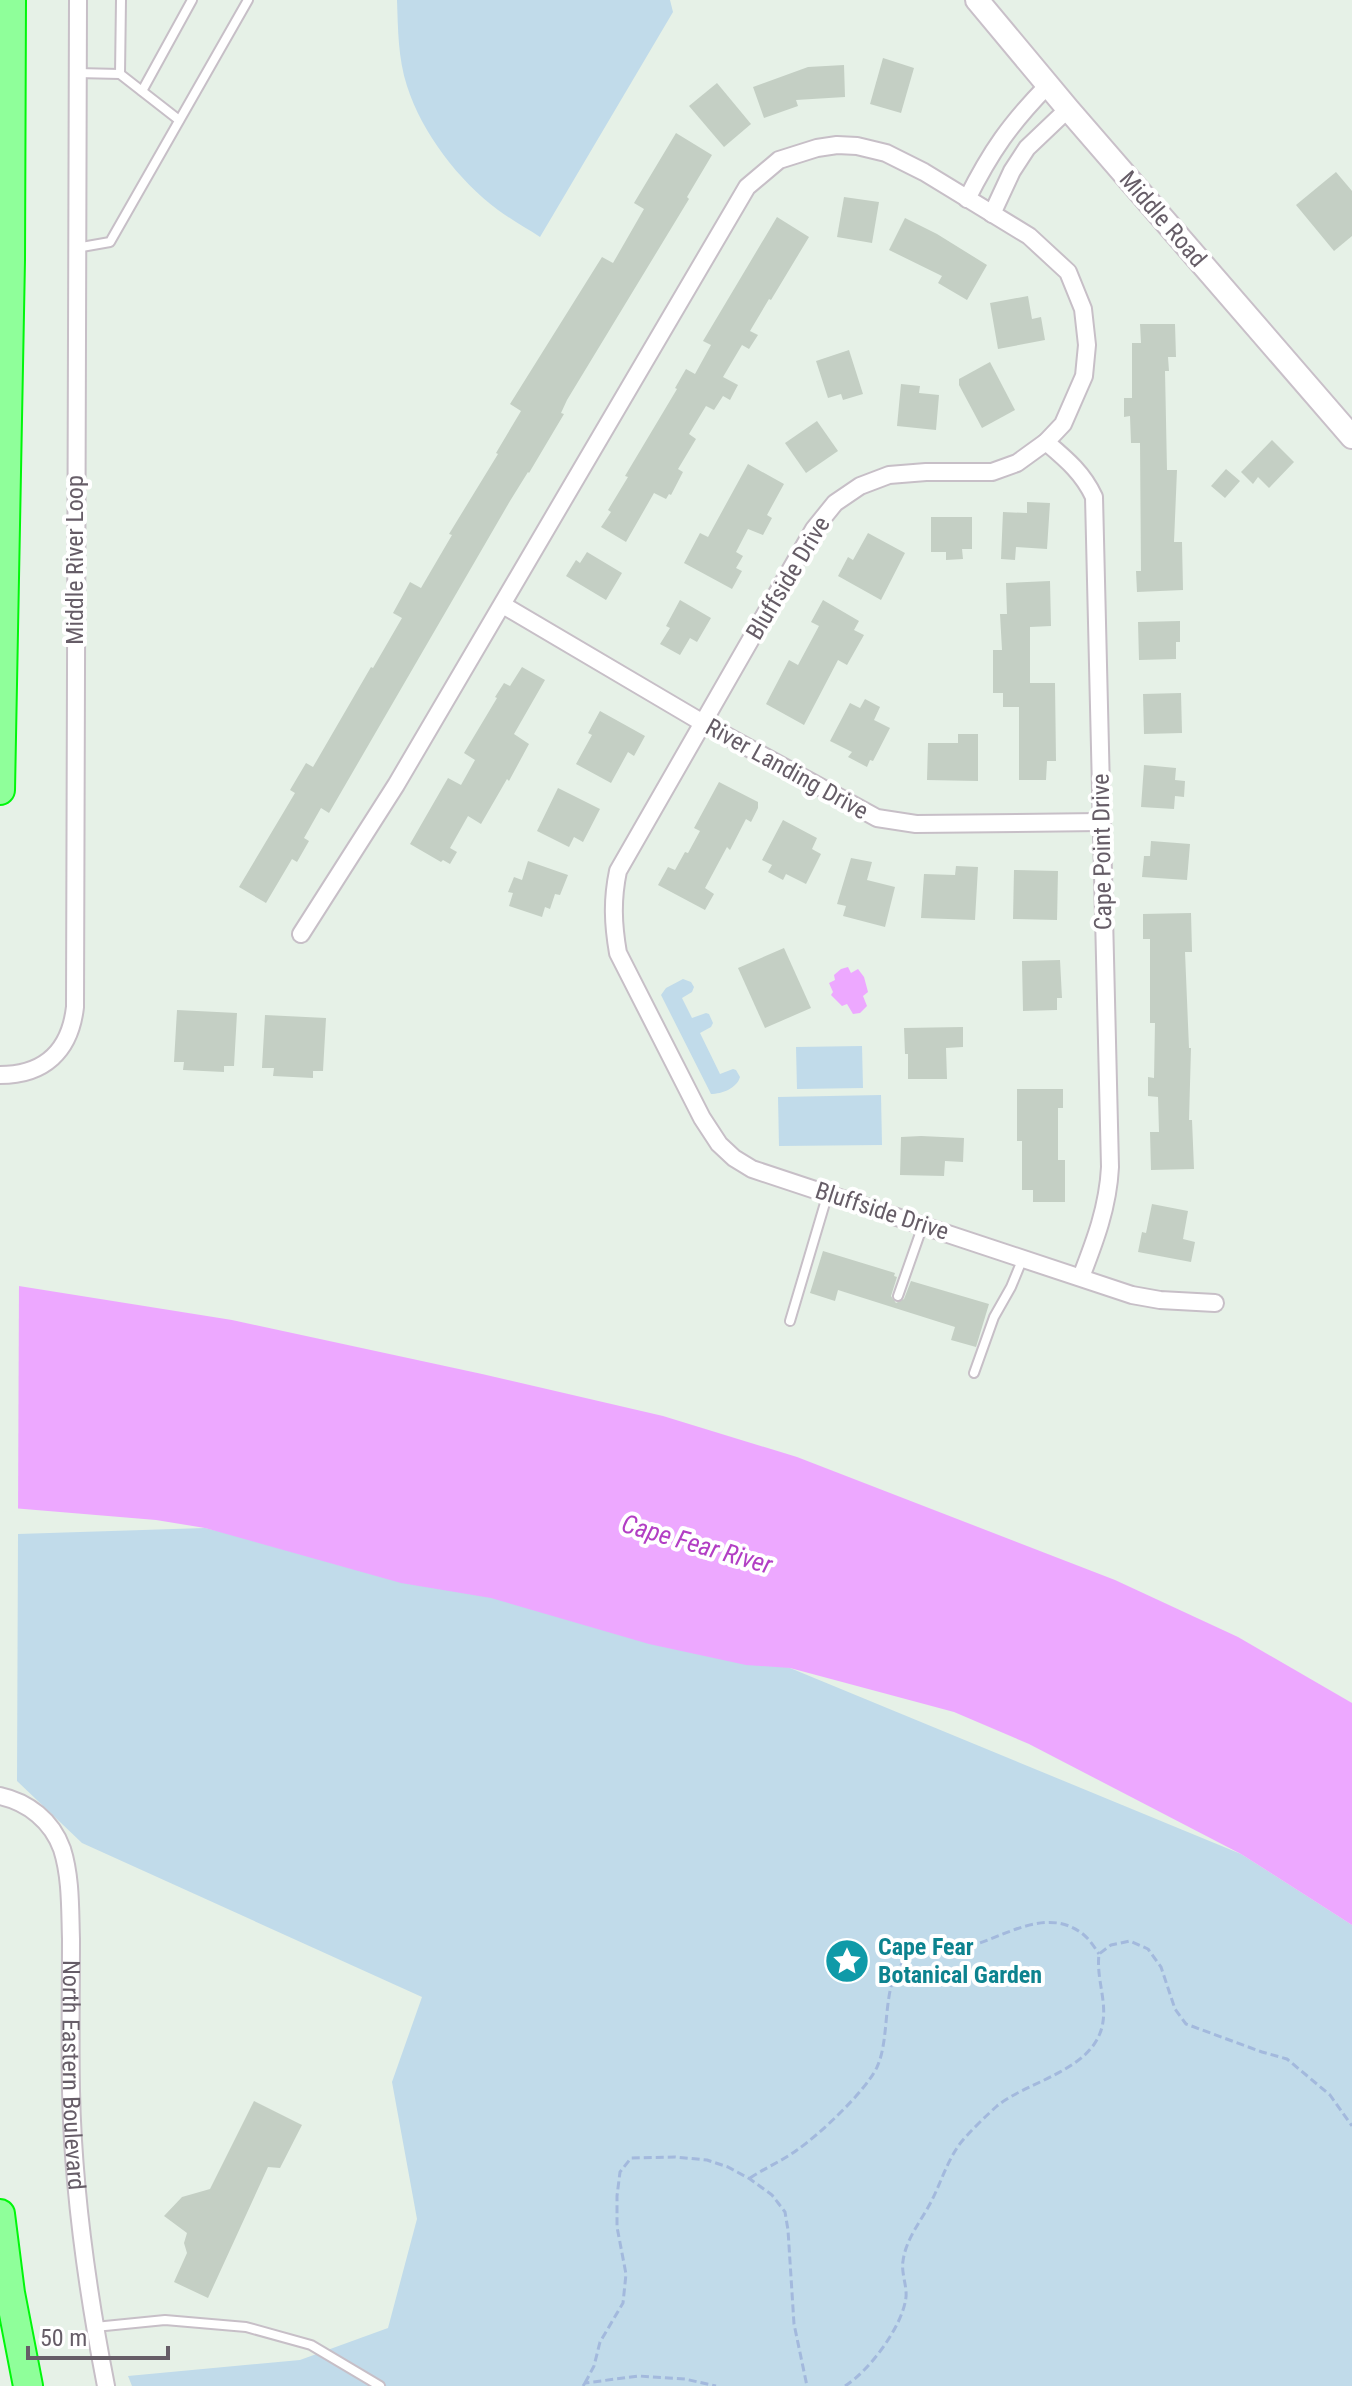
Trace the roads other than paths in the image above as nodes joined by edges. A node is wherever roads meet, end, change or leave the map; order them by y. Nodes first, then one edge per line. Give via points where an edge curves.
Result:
1 (11, 0) edge
2 (78, 0) edge
3 (121, 0) edge
4 (192, 0) edge
5 (248, 0) edge
6 (977, 0) edge
7 (77, 73) junction
8 (120, 74) junction
9 (1048, 85) junction
10 (142, 91) junction
11 (1068, 109) junction
12 (179, 120) junction
13 (967, 199) junction
14 (992, 214) junction
15 (76, 248) junction
16 (1352, 437) edge
17 (1046, 442) junction
18 (503, 605) junction
19 (703, 723) junction
20 (0, 790) edge
21 (1101, 822) junction
22 (301, 934) dead end
23 (0, 1075) edge
24 (828, 1193) junction
25 (923, 1225) junction
26 (1023, 1258) junction
27 (1081, 1277) junction
28 (898, 1296) dead end
29 (1215, 1303) dead end
30 (790, 1321) dead end
31 (974, 1373) dead end
32 (0, 1796) edge
33 (0, 2214) edge
34 (95, 2327) junction
35 (28, 2386) edge
36 (106, 2386) edge
37 (380, 2386) edge

1 - 20 highway
2 - 7 street, Middle River Loop
3 - 8 lane
4 - 10 lane
5 - 12 lane
6 - 9 main road, Middle Road
7 - 8 lane
7 - 15 street, Middle River Loop
8 - 10 lane
9 - 11 main road, Middle Road
9 - 13 street via 1004,134
10 - 12 lane
11 - 14 street via 1027,148
11 - 16 main road, Middle Road
12 - 15 lane via 110,242
13 - 14 street, Bluffside Drive
13 - 18 street, Bluffside Drive via 886,153 857,146 798,153 763,172 747,187
14 - 17 street, Bluffside Drive via 1029,236 1068,272 1083,309 1084,376 1063,424
15 - 23 street, Middle River Loop via 75,1007 68,1036 52,1057 25,1073
17 - 19 street, Bluffside Drive via 1017,463 992,472 889,475 835,503 814,529
17 - 21 street, Cape Point Drive via 1073,465 1094,497
18 - 19 street, River Landing Drive
18 - 22 street, Bluffside Drive
19 - 21 street, River Landing Drive via 877,818 916,824
19 - 24 street, Bluffside Drive via 618,871 613,895 618,953 719,1144 752,1169
21 - 27 street, Cape Point Drive via 1109,1180 1103,1216
24 - 25 street, Bluffside Drive
24 - 30 lane
25 - 26 street, Bluffside Drive
25 - 28 lane
26 - 27 street, Bluffside Drive
26 - 31 lane
27 - 29 street, Bluffside Drive via 1132,1295
32 - 34 street, North Eastern Boulevard via 17,1800 48,1824 67,1870 73,2141
33 - 35 highway
34 - 36 street, North Eastern Boulevard
34 - 37 lane via 165,2320 246,2327 311,2345

